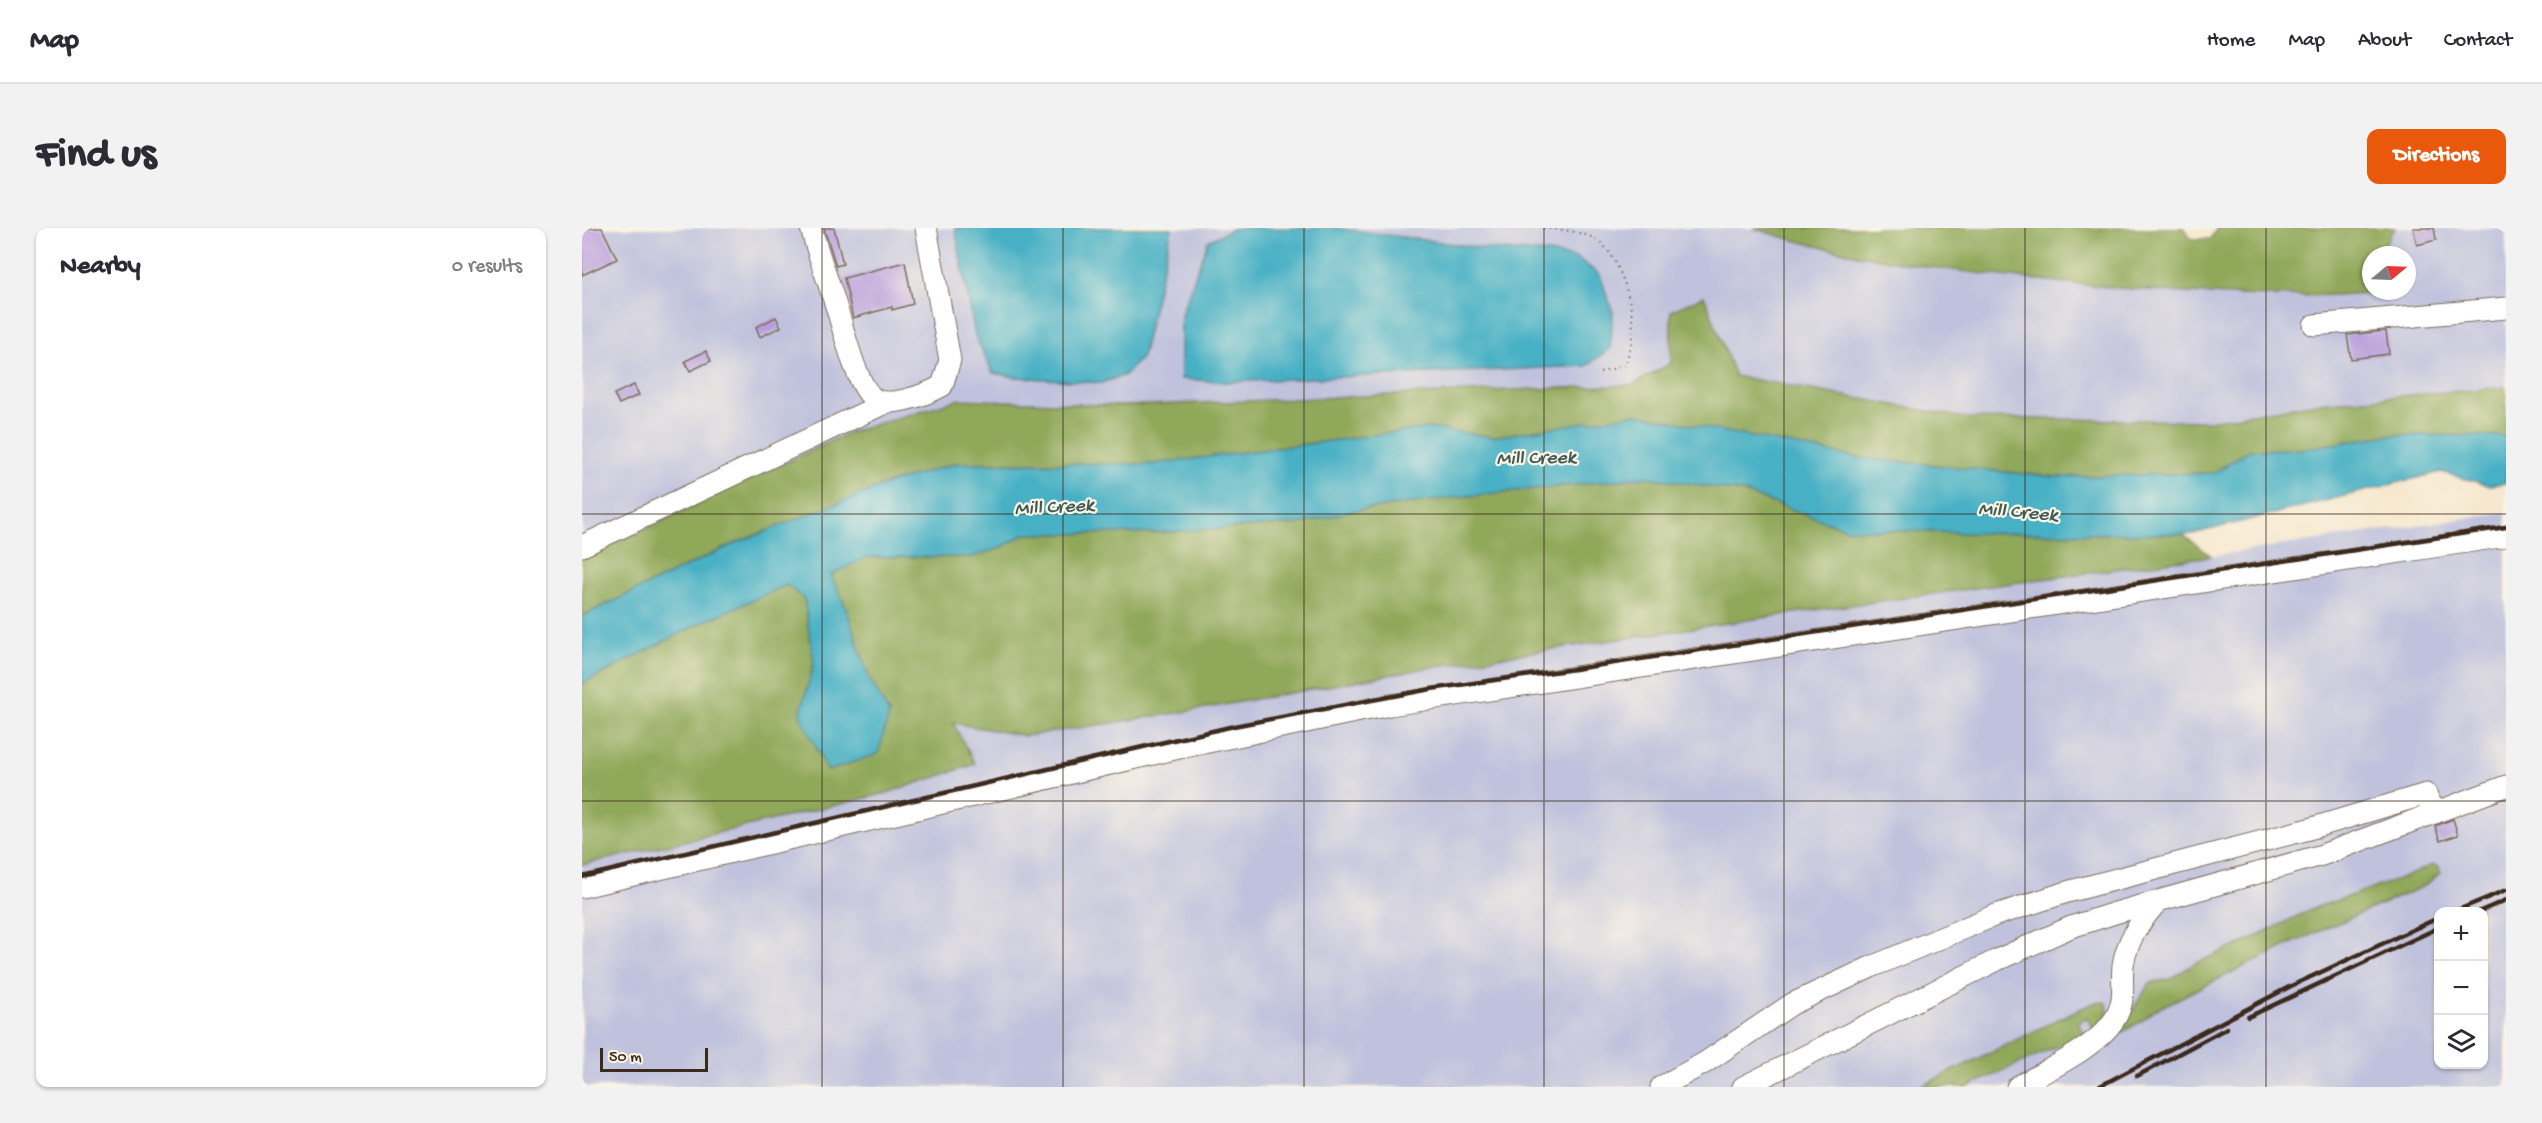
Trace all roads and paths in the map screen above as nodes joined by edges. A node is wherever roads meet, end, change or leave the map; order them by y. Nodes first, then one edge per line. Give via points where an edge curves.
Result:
1 (811, 228) edge
2 (926, 228) edge
3 (1543, 228) edge
4 (2506, 308) edge
5 (2314, 325) dead end
6 (1600, 373) dead end
7 (885, 403) junction
8 (2506, 536) edge
9 (582, 546) edge
10 (2506, 786) edge
11 (2435, 813) junction
12 (582, 887) edge
13 (2158, 901) junction
14 (1661, 1087) edge
15 (1743, 1087) edge
16 (2018, 1087) edge

1 - 7 lane via 861,382 872,398
2 - 7 lane via 950,360 942,386 926,394
3 - 6 path via 1574,231 1601,243 1617,266 1633,312 1632,339 1625,366
4 - 5 lane
7 - 9 lane
8 - 12 lane via 1390,705 1179,748
10 - 11 lane
11 - 13 lane via 2303,862
11 - 14 lane via 2426,794 2006,912 1792,1004
13 - 15 lane via 2091,920 2041,940
13 - 16 lane via 2140,922 2130,942 2123,966 2122,1003 2110,1025 2080,1049

